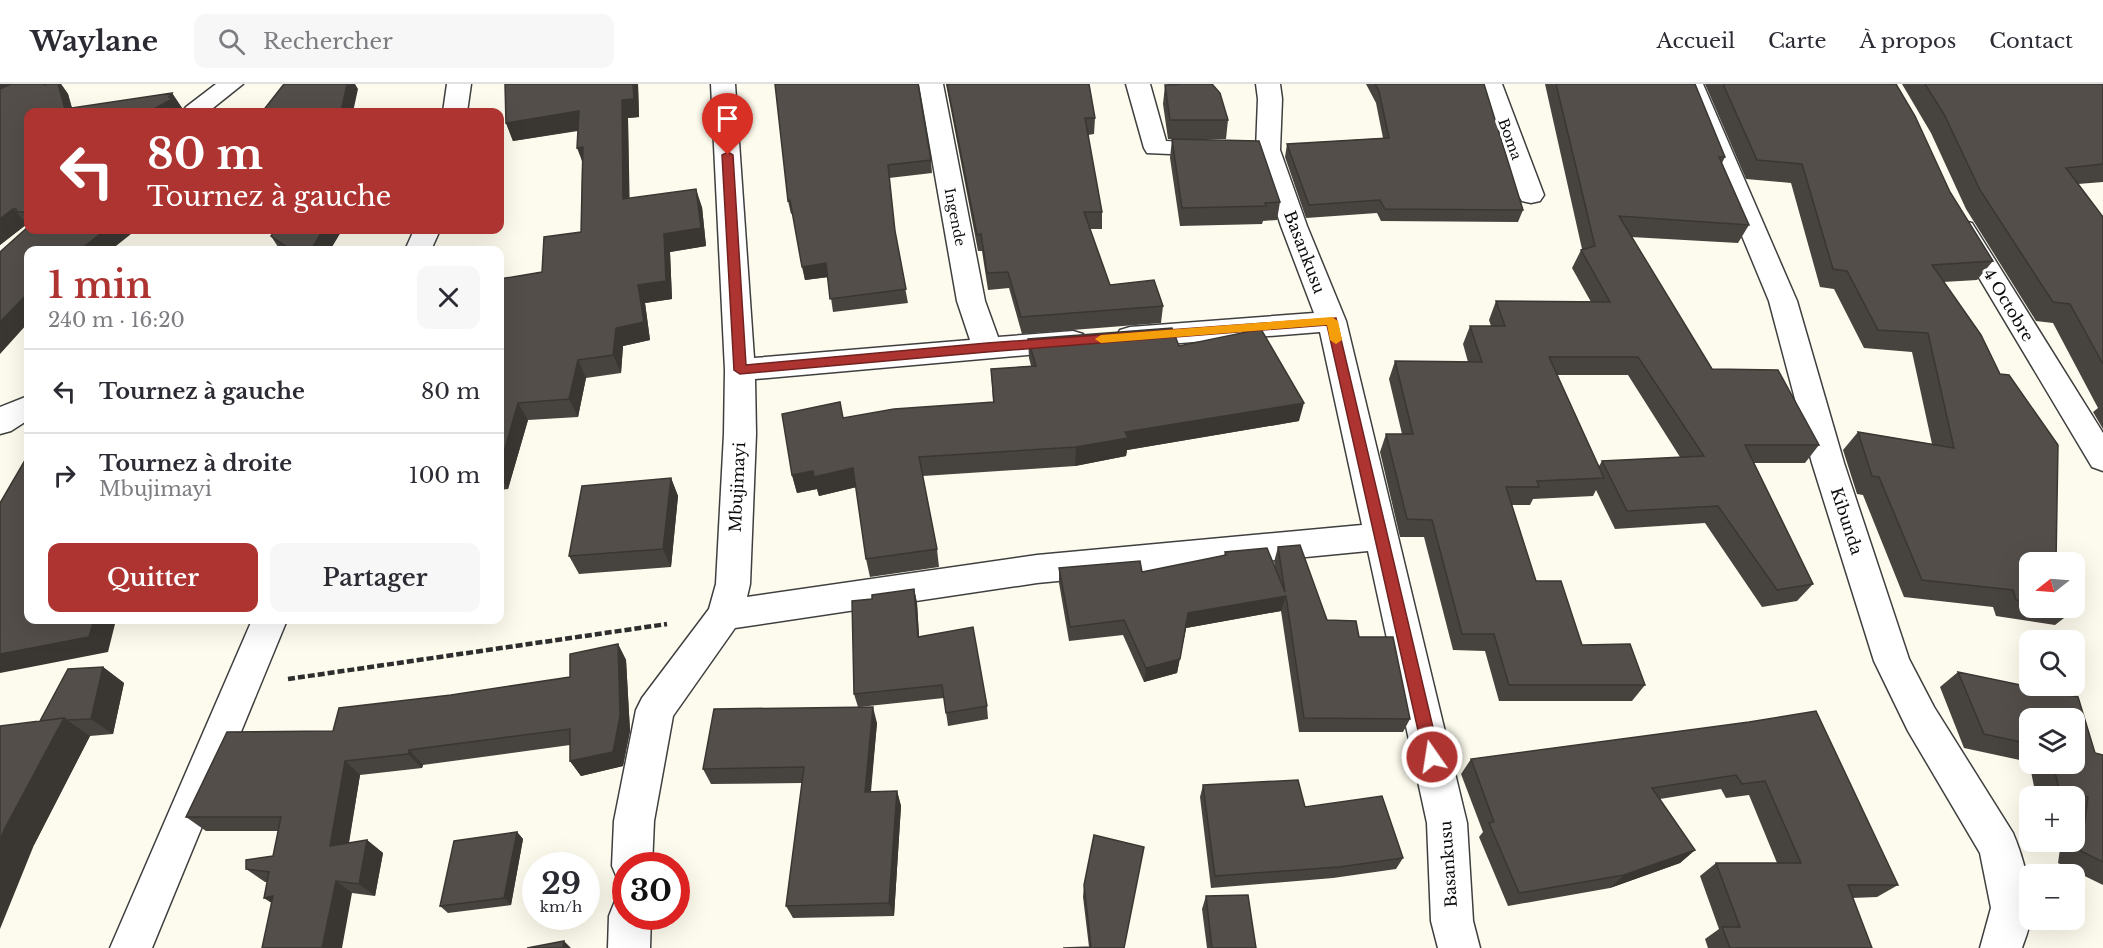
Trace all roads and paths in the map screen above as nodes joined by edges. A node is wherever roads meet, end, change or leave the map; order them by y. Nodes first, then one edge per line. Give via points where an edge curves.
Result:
1 (231, 84) edge
2 (459, 84) edge
3 (723, 84) edge
4 (931, 84) edge
5 (1138, 84) edge
6 (1268, 84) edge
7 (1490, 84) edge
8 (1691, 84) edge
9 (199, 108) edge
10 (456, 108) edge
11 (1268, 150) junction
12 (1531, 195) dead end
13 (1951, 210) edge
14 (1332, 321) junction
15 (987, 348) junction
16 (740, 370) junction
17 (24, 409) edge
18 (0, 423) edge
19 (2103, 459) edge
20 (1382, 536) junction
21 (725, 615) junction
22 (267, 624) edge
23 (243, 686) junction
24 (633, 852) edge
25 (630, 930) edge
26 (131, 948) edge
27 (629, 948) edge
28 (1459, 948) edge
29 (2001, 948) edge

1 - 9 street
2 - 10 street
3 - 16 street, Mbujimayi
4 - 15 street, Ingende via 971,301
5 - 11 street via 1156,148
6 - 11 street, Basankusu
7 - 12 street, Boma
8 - 29 street, Kibunda via 1783,301 1828,463 1892,661 1921,719 1999,847 2012,908
11 - 14 street, Basankusu via 1293,226
13 - 19 street, 4 Octobre
14 - 15 street
14 - 20 street, Basankusu
15 - 16 street
16 - 21 street, Mbujimayi via 733,584
17 - 18 street
20 - 21 street via 1037,569
20 - 28 street, Basankusu via 1447,823 1452,921
21 - 23 path
21 - 24 street, Mbujimayi via 655,710 634,821
22 - 23 street
23 - 26 street
25 - 27 street

